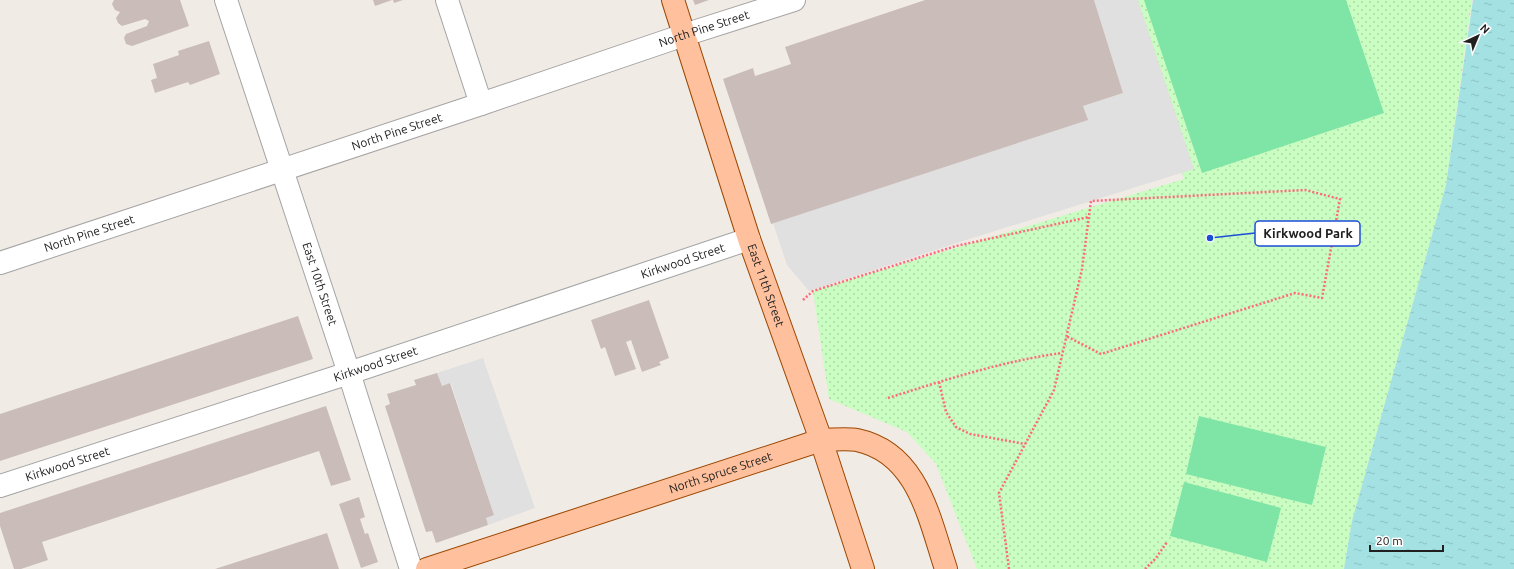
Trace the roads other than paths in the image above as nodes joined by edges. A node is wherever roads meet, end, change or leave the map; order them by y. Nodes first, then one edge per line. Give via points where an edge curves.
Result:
1 (226, 0) edge
2 (447, 0) edge
3 (673, 0) edge
4 (794, 0) edge
5 (684, 35) junction
6 (481, 104) junction
7 (281, 169) junction
8 (749, 239) junction
9 (0, 263) edge
10 (349, 373) junction
11 (821, 440) junction
12 (0, 486) edge
13 (411, 569) edge
14 (427, 569) edge
15 (863, 569) edge
16 (946, 569) edge

1 - 7 street, East 10th Street
2 - 6 street
3 - 5 main road, East 11th Street
4 - 5 street, North Pine Street
5 - 6 street, North Pine Street
5 - 8 main road, East 11th Street
6 - 7 street, North Pine Street
7 - 9 street, North Pine Street
7 - 10 street, East 10th Street
8 - 10 street, Kirkwood Street
8 - 11 main road, East 11th Street
10 - 12 street, Kirkwood Street
10 - 13 street, East 10th Street
11 - 14 main road, North Spruce Street
11 - 15 main road, East 11th Street
11 - 16 main road, North Spruce Street via 856,440 869,443 889,453 901,464 914,480

